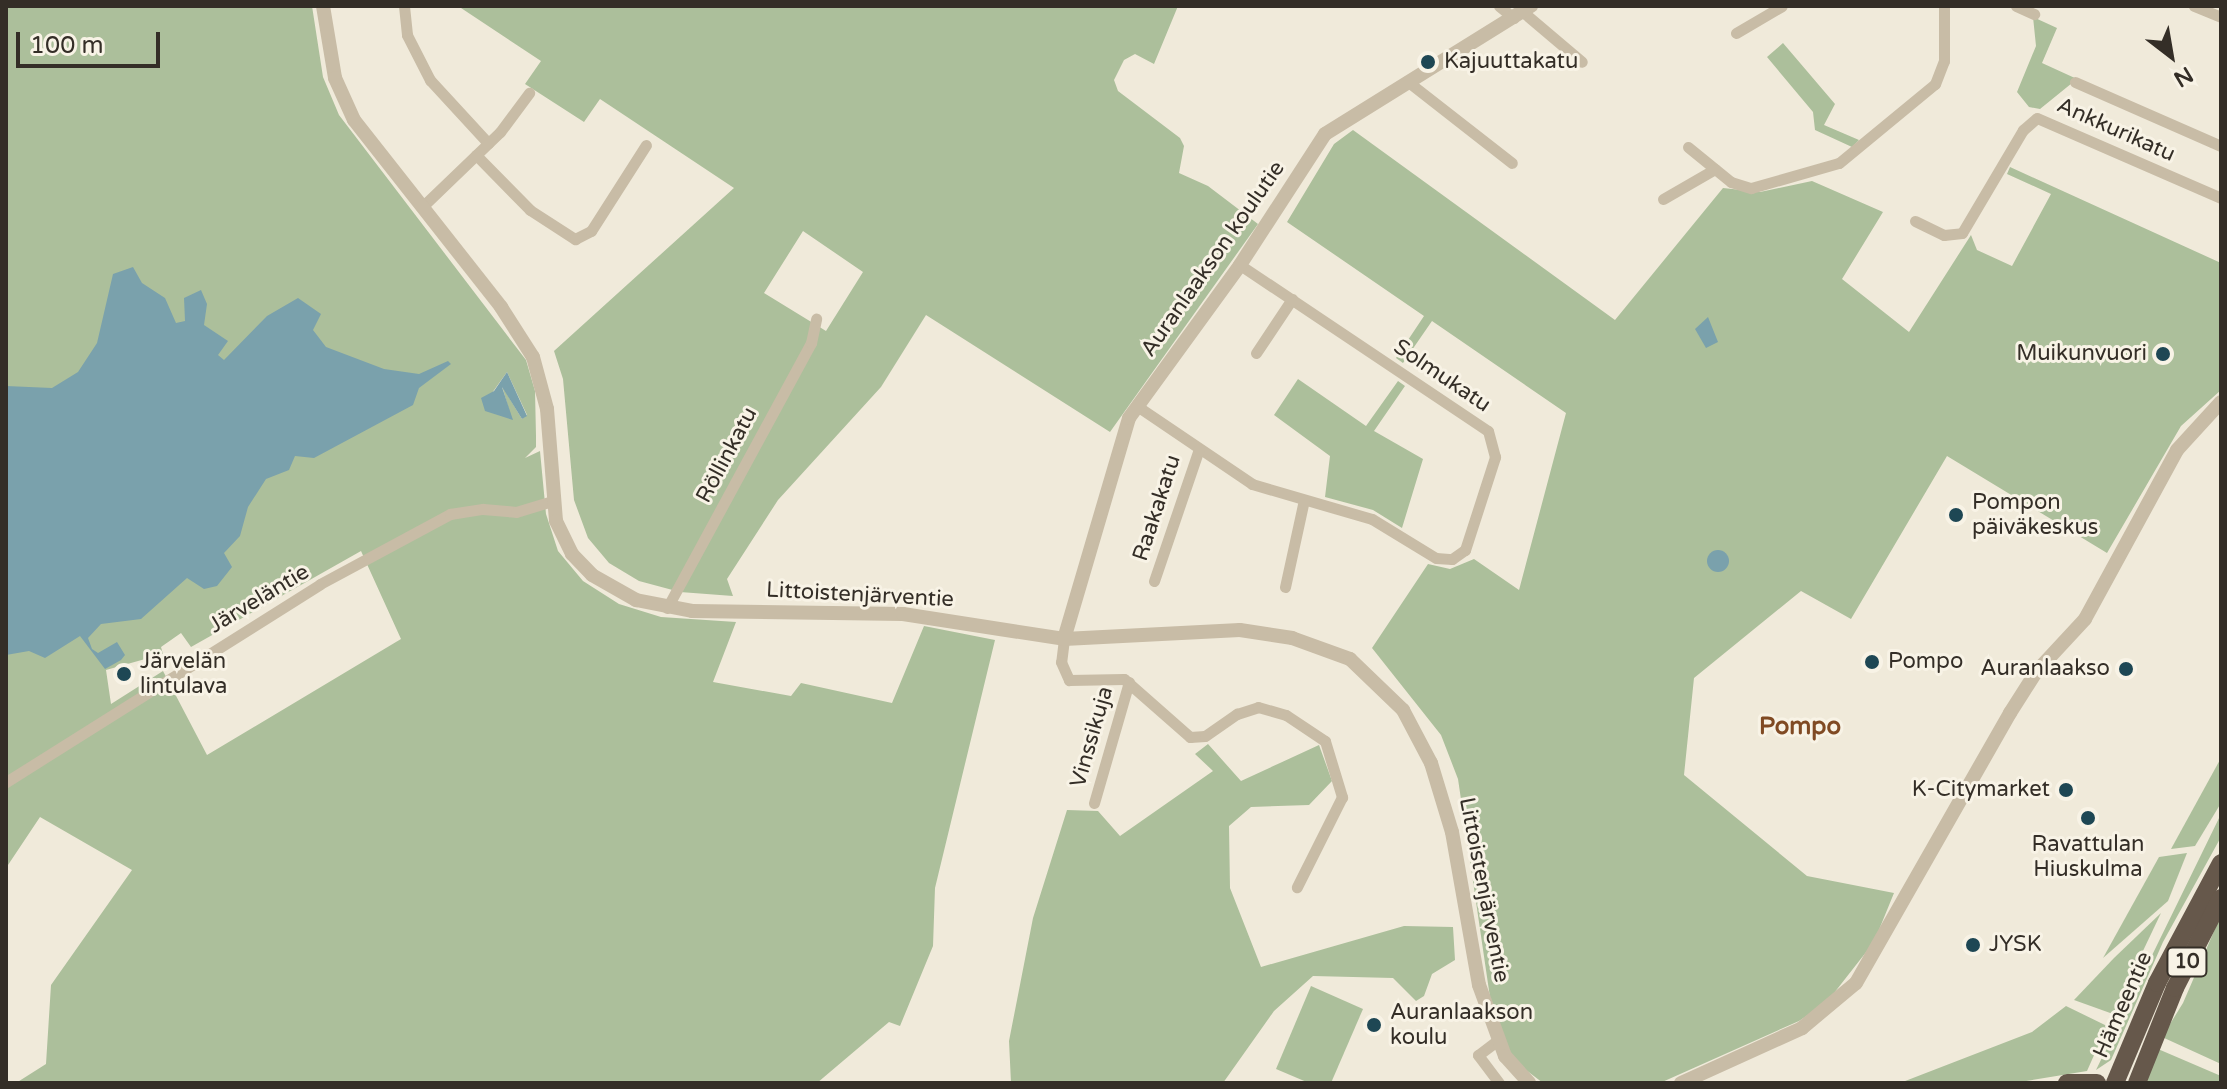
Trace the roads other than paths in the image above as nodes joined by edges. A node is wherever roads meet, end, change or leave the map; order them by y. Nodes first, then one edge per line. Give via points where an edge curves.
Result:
1 (323, 6) edge
2 (404, 6) edge
3 (1499, 6) edge
4 (1782, 6) edge
5 (1944, 6) edge
6 (2016, 6) edge
7 (2194, 6) edge
8 (1523, 12) edge
9 (2034, 14) dead end
10 (2221, 17) edge
11 (1736, 33) dead end
12 (1582, 62) dead end
13 (1407, 81) junction
14 (2075, 82) dead end
15 (529, 93) dead end
16 (488, 143) junction
17 (646, 145) dead end
18 (2221, 146) edge
19 (1688, 147) dead end
20 (476, 155) junction
21 (1512, 163) dead end
22 (1715, 169) junction
23 (2221, 198) edge
24 (1663, 199) dead end
25 (422, 207) junction
26 (1915, 221) dead end
27 (1240, 265) junction
28 (1292, 299) junction
29 (816, 319) dead end
30 (1256, 353) dead end
31 (2221, 402) edge
32 (1137, 406) junction
33 (1199, 449) junction
34 (1304, 500) junction
35 (552, 501) junction
36 (1154, 581) dead end
37 (1285, 587) dead end
38 (667, 608) junction
39 (1064, 639) junction
40 (1129, 682) junction
41 (6, 782) edge
42 (1094, 803) dead end
43 (2221, 863) edge
44 (1297, 887) dead end
45 (2216, 894) edge
46 (1498, 1040) junction
47 (1499, 1083) edge
48 (1529, 1083) edge
49 (1681, 1083) edge
50 (2115, 1083) edge
51 (2137, 1083) edge

1 - 25 street, Littoistenjärventie via 331,62 347,108
2 - 16 street via 407,35 430,80
3 - 8 street
4 - 11 street
5 - 22 street via 1944,61 1935,84 1847,158 1758,188 1737,185
6 - 9 street
7 - 10 street
8 - 12 street
8 - 13 street, Auranlaakson koulutie
13 - 21 street
13 - 27 street, Auranlaakson koulutie via 1330,128
14 - 18 street
15 - 16 street
16 - 20 street
17 - 20 street via 591,231 580,239 566,237 544,222
19 - 22 street
20 - 25 street
22 - 24 street
23 - 26 street, Ankkurikatu via 2037,118 2023,130 1962,233 1948,236
25 - 35 street, Littoistenjärventie via 501,307 533,357 546,400
27 - 28 street, Solmukatu
27 - 32 street, Auranlaakson koulutie
28 - 30 street
28 - 34 street, Solmukatu via 1481,425 1496,447 1469,542 1452,559 1430,556 1365,516
29 - 38 street, Röllinkatu via 811,343
31 - 49 street via 2177,450 2085,619 2036,672 1856,983 1802,1028
32 - 33 street, Solmukatu
32 - 39 street, Auranlaakson koulutie via 1121,436
33 - 34 street, Solmukatu via 1252,484
33 - 36 street, Raakakatu
34 - 37 street
35 - 38 street, Littoistenjärventie via 566,543 592,575 623,595
35 - 41 street, Järveläntie via 516,512 450,514 320,584
38 - 39 street, Littoistenjärventie via 903,614
39 - 40 street via 1061,662 1069,680
39 - 46 street, Littoistenjärventie via 1240,630 1312,644 1364,668 1403,710 1431,763 1452,832 1474,967
40 - 42 street, Vinssikuja
40 - 44 street via 1190,737 1205,736 1258,707 1286,715 1325,741 1342,797
43 - 45 highway, Hämeentie / 10
45 - 50 highway, Hämeentie / 10 via 2157,983
45 - 51 highway, Hämeentie / 10
46 - 47 street via 1478,1055
46 - 48 street, Littoistenjärventie

